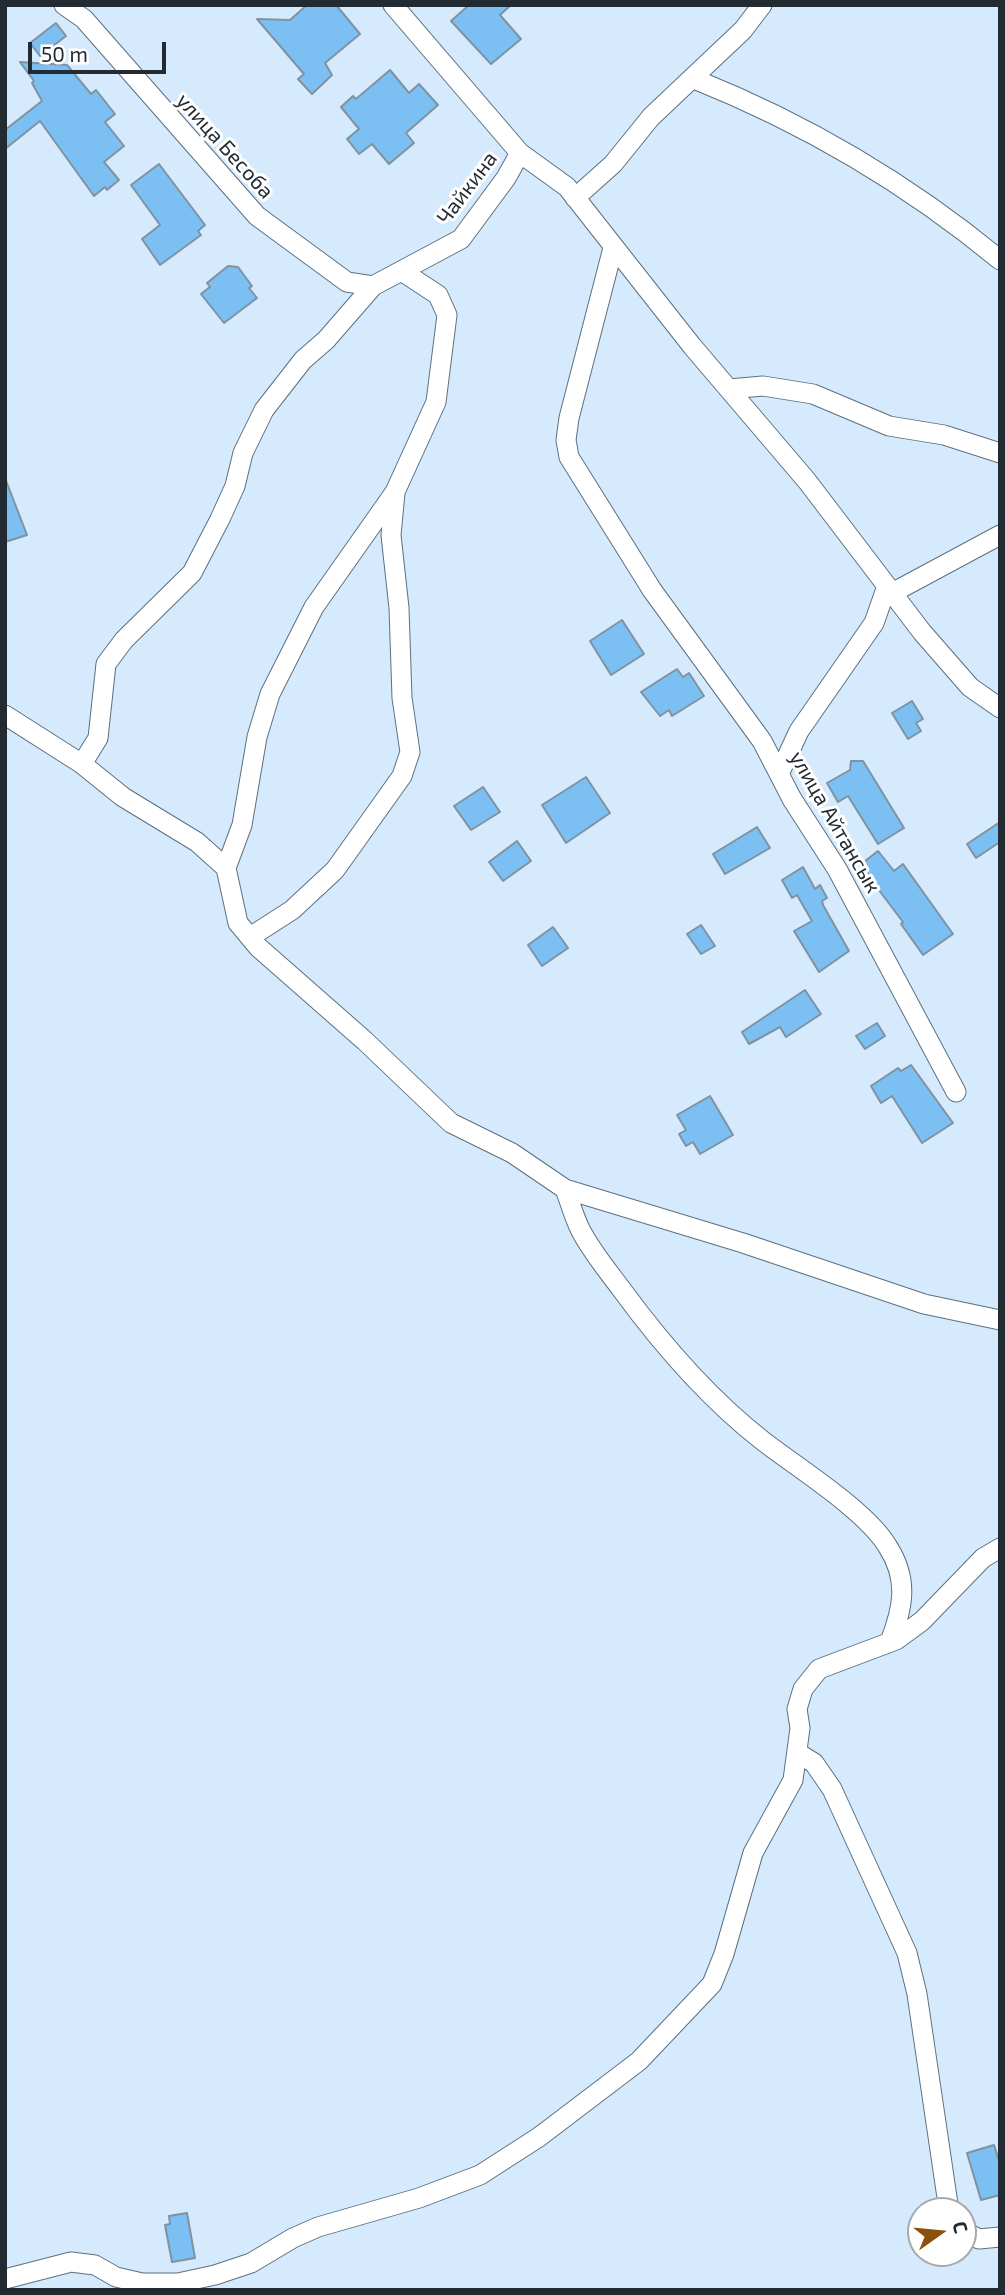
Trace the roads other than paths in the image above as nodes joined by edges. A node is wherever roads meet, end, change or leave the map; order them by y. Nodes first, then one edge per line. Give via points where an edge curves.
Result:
1 (64, 5) edge
2 (393, 5) edge
3 (762, 5) edge
4 (694, 79) junction
5 (520, 153) junction
6 (575, 198) junction
7 (613, 248) junction
8 (1000, 260) edge
9 (403, 272) junction
10 (373, 286) junction
11 (729, 390) junction
12 (1000, 453) edge
13 (395, 492) junction
14 (1000, 535) edge
15 (890, 590) junction
16 (996, 708) edge
17 (5, 715) edge
18 (82, 764) junction
19 (779, 774) junction
20 (226, 868) junction
21 (250, 937) junction
22 (956, 1092) dead end
23 (565, 1189) junction
24 (1000, 1320) edge
25 (1000, 1548) edge
26 (890, 1642) junction
27 (798, 1753) junction
28 (947, 2197) edge
29 (1000, 2237) edge
30 (977, 2238) edge
31 (5, 2279) edge

1 - 10 street, улица Бесоба via 84,19 257,216 347,282
2 - 5 street
3 - 4 street
4 - 6 street via 651,117 613,163
4 - 8 street via 802,129 890,179 953,221
5 - 6 street
5 - 9 street, Чайкина via 461,239
6 - 7 street
7 - 11 street
7 - 19 street, улица Айтансык via 566,440 569,457 652,590 762,741
9 - 10 street, Чайкина
9 - 13 street via 438,295 447,315 436,402
10 - 18 street via 303,360 264,410 243,453 235,486 192,573 106,664 98,738
11 - 12 street via 762,386 813,394 889,426 944,435
11 - 15 street via 807,481
13 - 20 street via 314,607 270,694 257,737 242,825
13 - 21 street via 391,536 402,698 411,752 402,776 335,870 292,911
14 - 15 street
15 - 16 street via 970,687
15 - 19 street via 874,623 799,731
17 - 18 street
18 - 20 street via 123,797 197,842
19 - 22 street, улица Айтансык via 837,869
20 - 21 street via 238,923
21 - 23 street via 451,1122 512,1153
23 - 24 street via 924,1304
23 - 26 street via 580,1229 609,1272 692,1377 744,1426 862,1517 888,1546 903,1582 903,1603
25 - 26 street via 983,1558 922,1621
26 - 27 street via 819,1670 803,1689 797,1709
27 - 28 street via 814,1763 832,1789 907,1953
27 - 31 street via 793,1780 753,1853 712,1984 639,2061 539,2137 480,2175 318,2227 251,2263 215,2275 178,2283 142,2283 71,2262
29 - 30 street

